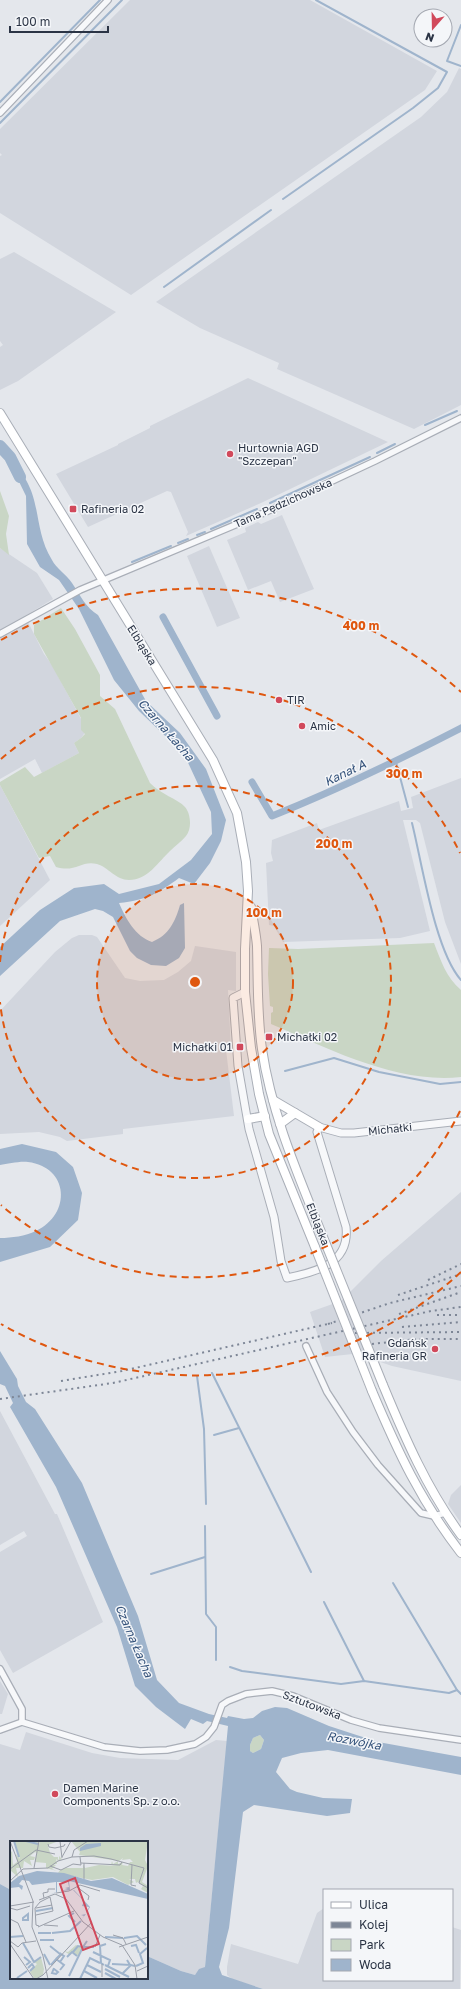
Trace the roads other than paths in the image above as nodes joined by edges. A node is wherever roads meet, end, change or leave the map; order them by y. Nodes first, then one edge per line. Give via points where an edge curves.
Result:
1 (108, 0) edge
2 (0, 113) edge
3 (0, 413) edge
4 (461, 418) edge
5 (102, 581) junction
6 (0, 634) edge
7 (248, 891) junction
8 (245, 992) junction
9 (273, 1100) junction
10 (295, 1113) junction
11 (265, 1116) junction
12 (248, 1119) junction
13 (461, 1121) edge
14 (280, 1124) junction
15 (319, 1127) junction
16 (306, 1346) dead end
17 (445, 1513) junction
18 (434, 1516) junction
19 (461, 1535) edge
20 (461, 1553) edge
21 (0, 1669) edge
22 (22, 1722) junction
23 (0, 1730) edge
24 (461, 1740) edge

1 - 2 street
3 - 5 main road, Elbląska
4 - 5 street, Tama Pędzichowska via 266,512
5 - 6 street, Tama Pędzichowska via 70,595
5 - 7 main road, Elbląska via 213,760 224,782 237,813 243,839
7 - 8 main road, Elbląska
7 - 9 main road, Elbląska via 257,944 261,1037
8 - 11 main road, Elbląska via 254,1070
8 - 12 street via 233,998 238,1066
9 - 10 main road
9 - 14 main road, Elbląska
10 - 14 main road
10 - 15 main road
11 - 12 main road
11 - 18 main road, Elbląska, bridge via 287,1183 372,1391 408,1471
12 - 15 street via 287,1278 335,1261 347,1241 346,1228 317,1132
13 - 15 street, Michałki via 354,1133 341,1133
14 - 17 main road, Elbląska, bridge via 383,1385 408,1443
16 - 18 street, Elbląska via 327,1392 353,1432 378,1465 421,1513
17 - 18 street
17 - 19 main road, Elbląska
18 - 20 main road, Elbląska
21 - 22 street via 22,1709
22 - 23 street
22 - 24 street, Sztutowska via 104,1747 140,1751 182,1748 201,1740 214,1728 222,1704 255,1692 272,1691 293,1696 351,1720 380,1728

